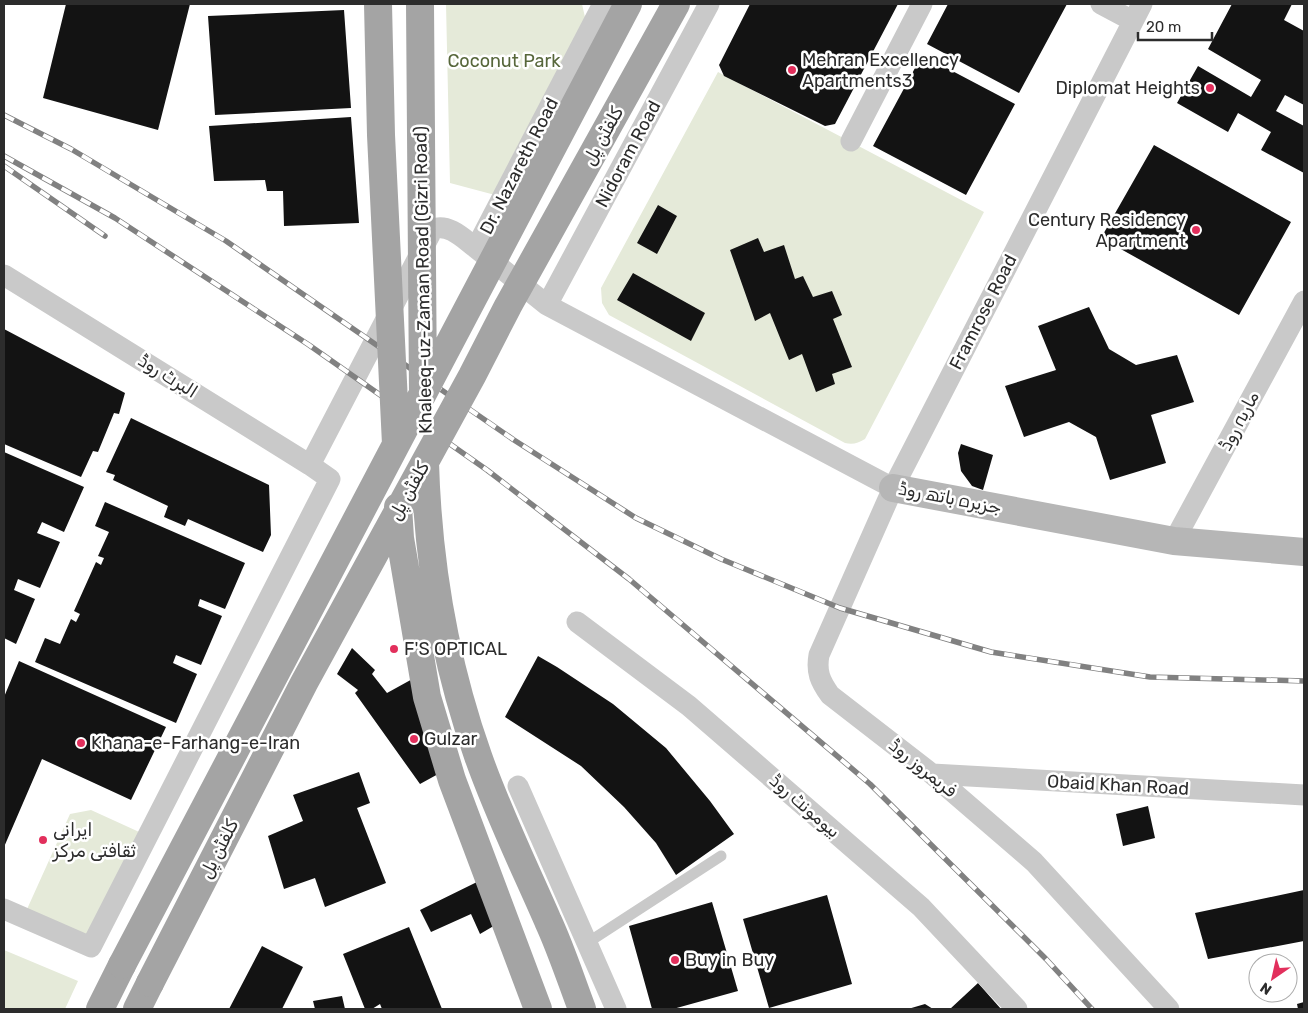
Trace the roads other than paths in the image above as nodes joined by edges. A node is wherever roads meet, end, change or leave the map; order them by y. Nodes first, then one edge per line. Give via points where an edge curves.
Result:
1 (378, 4) edge
2 (420, 4) edge
3 (603, 4) edge
4 (628, 4) edge
5 (676, 4) edge
6 (709, 4) edge
7 (922, 4) edge
8 (1101, 4) edge
9 (1137, 12) edge
10 (851, 141) dead end
11 (476, 248) junction
12 (4, 275) edge
13 (1304, 301) edge
14 (547, 305) junction
15 (310, 465) junction
16 (893, 488) junction
17 (1174, 541) junction
18 (1304, 552) edge
19 (577, 622) dead end
20 (932, 774) junction
21 (518, 786) dead end
22 (1304, 795) edge
23 (721, 856) dead end
24 (4, 909) edge
25 (587, 943) junction
26 (143, 1000) edge
27 (100, 1009) edge
28 (538, 1009) edge
29 (582, 1009) edge
30 (616, 1009) edge
31 (1017, 1009) edge
32 (1169, 1009) edge

1 - 28 main road, Khaleeq-uz-Zaman Road (Gizri Road), bridge via 400,538 426,697 452,780
2 - 29 main road, Khaleeq-uz-Zaman Road (Gizri Road), bridge via 422,347 427,508 433,568 455,682 478,757 549,922
3 - 11 street, Dr. Nazareth Road
4 - 27 main road, کلفٹن پل, bridge
5 - 26 main road, کلفٹن پل, bridge via 304,683
6 - 14 street, Nidoram Road
7 - 10 street
8 - 9 street
9 - 16 street, Framrose Road
11 - 14 street, Dr. Nazareth Road
11 - 15 street via 449,229 440,226 433,229
12 - 15 street, البرٹ روڈ
13 - 17 street, ماریہ روڈ
14 - 16 street, جزیرہ باتھ روڈ
15 - 24 street, البرٹ روڈ via 330,479 92,947
16 - 17 street, جزیرہ باتھ روڈ
16 - 20 street, فریمروز روڈ via 819,655 817,667 820,681 830,694
17 - 18 street, جزیرہ باتھ روڈ
19 - 31 street, بیومونٹ روڈ via 689,706 914,901
20 - 22 street, Obaid Khan Road
20 - 32 street, فریمروز روڈ via 1034,862
21 - 25 street
23 - 25 lane
25 - 30 street

